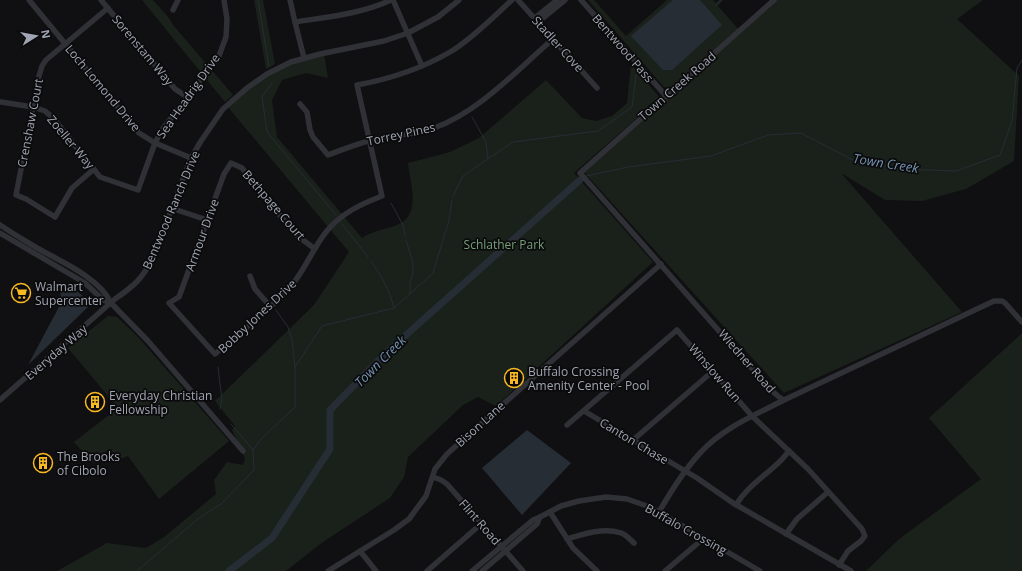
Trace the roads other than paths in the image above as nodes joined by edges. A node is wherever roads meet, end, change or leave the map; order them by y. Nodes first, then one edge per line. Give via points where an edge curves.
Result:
1 (29, 0) edge
2 (101, 0) edge
3 (178, 0) edge
4 (224, 0) edge
5 (290, 0) edge
6 (392, 0) edge
7 (460, 0) edge
8 (512, 0) edge
9 (518, 0) edge
10 (557, 0) edge
11 (565, 0) edge
12 (581, 0) edge
13 (774, 0) edge
14 (108, 8) junction
15 (173, 10) dead end
16 (536, 20) junction
17 (295, 22) junction
18 (408, 33) junction
19 (553, 39) junction
20 (65, 44) junction
21 (304, 58) junction
22 (422, 66) junction
23 (597, 88) dead end
24 (666, 96) junction
25 (187, 97) junction
26 (1, 102) edge
27 (300, 104) dead end
28 (33, 107) junction
29 (370, 141) junction
30 (155, 143) junction
31 (191, 158) junction
32 (231, 163) joint
33 (94, 169) junction
34 (580, 173) joint
35 (138, 190) joint
36 (171, 208) junction
37 (207, 220) junction
38 (0, 225) edge
39 (0, 233) edge
40 (315, 250) junction
41 (661, 264) junction
42 (250, 276) dead end
43 (111, 303) junction
44 (270, 306) junction
45 (1022, 322) edge
46 (215, 354) joint
47 (712, 371) junction
48 (0, 400) edge
49 (784, 400) junction
50 (584, 410) junction
51 (752, 416) junction
52 (567, 425) dead end
53 (633, 440) junction
54 (243, 451) dead end
55 (788, 451) junction
56 (685, 470) junction
57 (433, 478) junction
58 (828, 492) junction
59 (736, 505) junction
60 (550, 512) junction
61 (659, 512) junction
62 (540, 517) junction
63 (480, 524) junction
64 (786, 534) junction
65 (704, 538) junction
66 (567, 539) junction
67 (634, 543) dead end
68 (500, 546) junction
69 (360, 551) junction
70 (505, 551) junction
71 (839, 565) junction
72 (750, 569) edge
73 (328, 571) edge
74 (376, 571) edge
75 (427, 571) edge
76 (472, 571) edge
77 (482, 571) edge
78 (523, 571) edge
79 (597, 571) edge
80 (665, 571) edge
81 (760, 571) edge
82 (850, 571) edge

1 - 20 street, Loch Lomond Drive
2 - 14 street, Sorenstam Way
3 - 15 street
4 - 25 street, Sea Headrig Drive via 226,37 219,56
5 - 17 street
6 - 17 street via 362,11
6 - 18 street
7 - 18 street, Bentwood Ranch Drive via 438,17
8 - 22 street via 451,51
9 - 16 street, Stadler Cove
10 - 16 street
11 - 16 street
12 - 24 street, Bentwood Pass
13 - 24 street, Town Creek Road
14 - 20 street, Crenshaw Court
14 - 25 street, Sorenstam Way via 175,89
16 - 19 street, Stadler Cove
17 - 21 street
18 - 21 street, Bentwood Ranch Drive via 384,41
18 - 22 street
19 - 23 street, Stadler Cove
19 - 29 street, Torrey Pines via 489,95 450,121 433,129
20 - 28 street, Crenshaw Court via 42,66
20 - 30 street, Loch Lomond Drive via 139,133
21 - 31 street, Bentwood Ranch Drive via 267,74 223,109
22 - 29 street via 382,80 358,85
24 - 34 street, Town Creek Road
25 - 30 street, Sea Headrig Drive
26 - 28 street, Zoeller Way
27 - 29 street, Torrey Pines via 307,112 313,137 328,155
28 - 33 street, Zoeller Way via 45,111 54,119
28 - 33 street, Crenshaw Court via 16,195 55,217 72,188
29 - 40 street, Bobby Jones Drive via 382,196 363,203 344,215 326,231
30 - 31 street, Loch Lomond Drive
30 - 35 street, Sea Headrig Drive
31 - 36 street, Bentwood Ranch Drive
32 - 37 street, Armour Drive via 224,174
32 - 40 street, Bethpage Court via 242,168 295,234
33 - 35 street, Zoeller Way via 100,177
34 - 41 street, Wiedner Road
36 - 37 street
36 - 43 street, Bentwood Ranch Drive via 145,273 132,288
37 - 46 street, Armour Drive via 179,297 169,303
38 - 43 street via 96,284
39 - 43 street via 85,283 103,300
40 - 44 street, Bobby Jones Drive via 298,278
41 - 49 street, Wiedner Road via 772,390
41 - 57 street, Bison Lane via 447,454
42 - 44 street via 255,289
43 - 48 street, Everyday Way
43 - 54 street via 148,341
44 - 46 street, Bobby Jones Drive
45 - 49 street, Wiedner Road via 1002,301 994,301
47 - 50 street, Winslow Run via 677,330
47 - 51 street, Winslow Run
47 - 53 street
49 - 51 street
50 - 52 street
50 - 53 street, Canton Chase
51 - 55 street, Winslow Run
51 - 56 street via 722,434
53 - 56 street, Canton Chase
55 - 58 street, Winslow Run
55 - 59 street via 778,463 747,489
56 - 59 street, Canton Chase
56 - 61 street
57 - 63 street, Flint Road via 447,484
57 - 69 street, Bison Lane via 426,496 409,519
58 - 64 street via 797,519
58 - 71 street, Winslow Run via 862,530 864,536
59 - 64 street, Canton Chase
60 - 61 street, Buffalo Crossing via 578,501 606,497 626,500
60 - 62 street, Buffalo Crossing
60 - 66 street
61 - 65 street, Buffalo Crossing
62 - 68 street, Buffalo Crossing
62 - 70 street, Buffalo Crossing via 537,524
63 - 68 street, Flint Road
63 - 75 street
64 - 71 street, Canton Chase
65 - 72 street, Buffalo Crossing
65 - 80 street
66 - 67 street via 608,531 622,533
66 - 79 street
68 - 70 street, Flint Road
68 - 76 street, Buffalo Crossing
69 - 73 street, Bison Lane
69 - 74 street
70 - 77 street, Buffalo Crossing
70 - 78 street, Flint Road
71 - 82 street, Canton Chase
72 - 81 street, Buffalo Crossing

